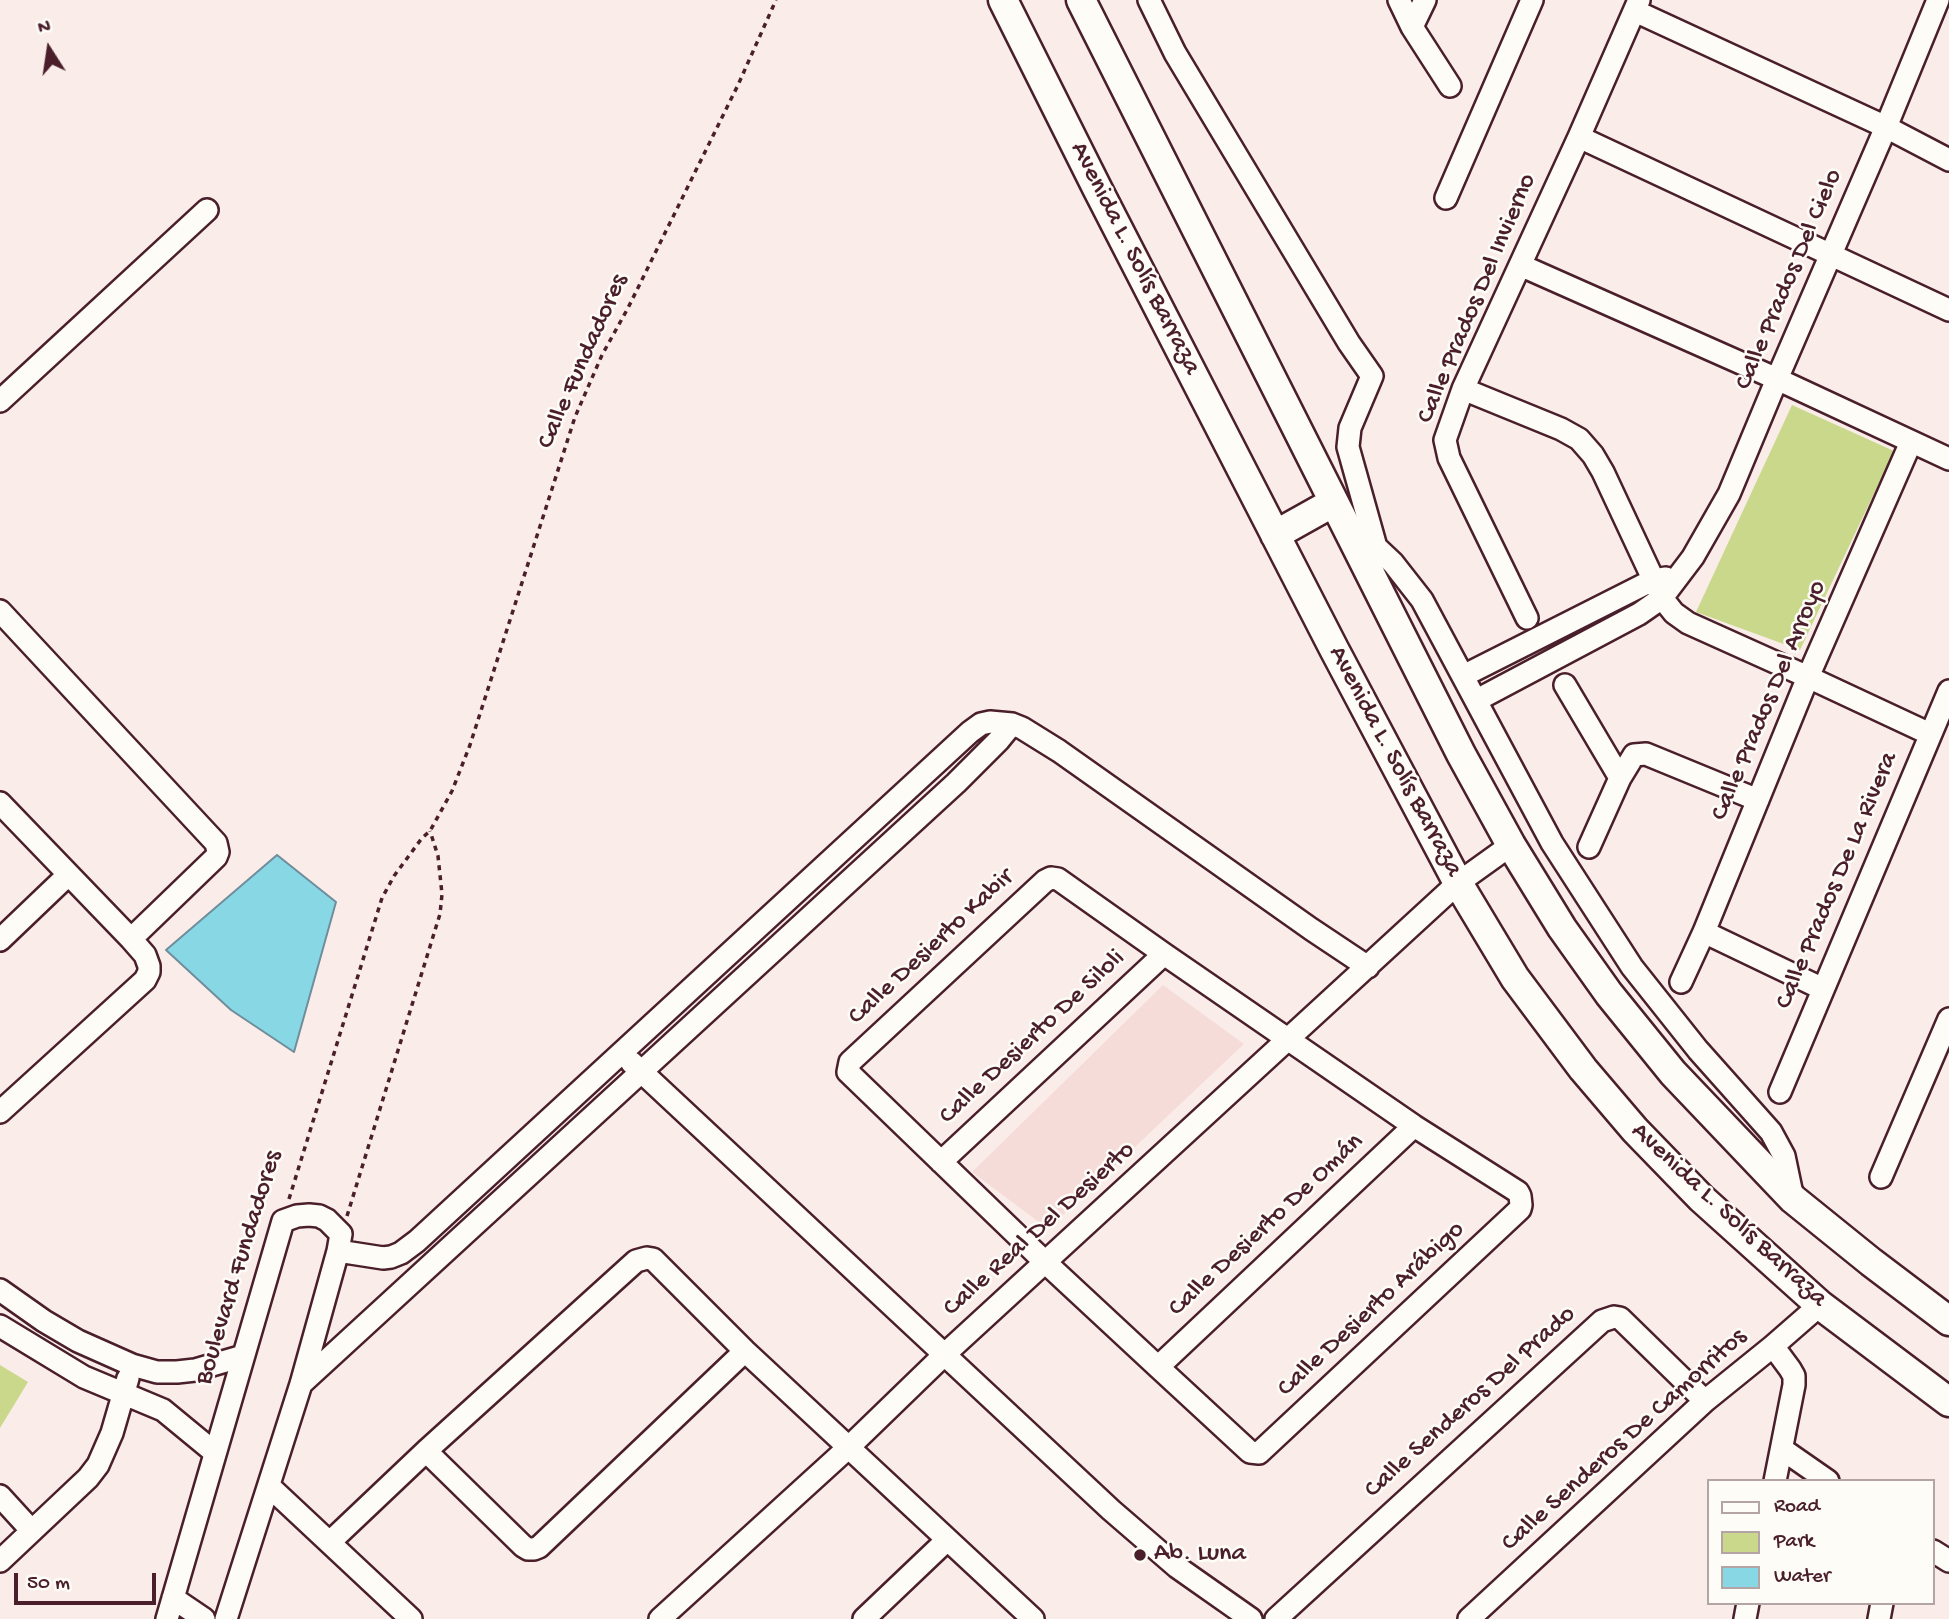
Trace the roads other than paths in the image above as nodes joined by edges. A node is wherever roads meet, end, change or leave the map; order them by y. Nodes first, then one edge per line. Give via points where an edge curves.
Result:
1 (1003, 0) edge
2 (1081, 0) edge
3 (1149, 0) edge
4 (1399, 0) edge
5 (1425, 0) edge
6 (1532, 0) edge
7 (1936, 5) edge
8 (1637, 6) edge
9 (1412, 27) junction
10 (1450, 86) dead end
11 (1886, 127) junction
12 (1578, 137) junction
13 (1949, 160) edge
14 (1446, 198) dead end
15 (207, 210) dead end
16 (1831, 255) junction
17 (1520, 265) junction
18 (1949, 310) edge
19 (1777, 379) junction
20 (4, 389) edge
21 (1463, 389) junction
22 (1911, 442) junction
23 (1949, 459) edge
24 (1335, 502) junction
25 (1348, 528) junction
26 (1275, 535) junction
27 (1376, 547) junction
28 (1658, 589) junction
29 (0, 611) edge
30 (1527, 618) dead end
31 (1463, 676) junction
32 (1808, 677) junction
33 (1565, 685) dead end
34 (1949, 691) edge
35 (1477, 700) junction
36 (1012, 724) junction
37 (1930, 734) junction
38 (1620, 778) junction
39 (1758, 800) junction
40 (0, 803) edge
41 (1511, 845) junction
42 (1588, 847) dead end
43 (68, 875) junction
44 (1458, 883) junction
45 (1704, 932) junction
46 (131, 939) junction
47 (0, 940) edge
48 (1164, 954) junction
49 (1368, 967) junction
50 (1681, 982) dead end
51 (1823, 989) junction
52 (1949, 1019) edge
53 (1289, 1040) junction
54 (622, 1053) junction
55 (641, 1072) junction
56 (1780, 1092) dead end
57 (0, 1112) edge
58 (1414, 1126) junction
59 (941, 1162) junction
60 (1881, 1177) dead end
61 (1793, 1199) junction
62 (340, 1243) junction
63 (1045, 1262) junction
64 (0, 1290) edge
65 (1819, 1305) junction
66 (1949, 1321) edge
67 (0, 1326) edge
68 (1773, 1346) junction
69 (744, 1351) junction
70 (945, 1354) junction
71 (243, 1356) junction
72 (132, 1365) junction
73 (1158, 1367) junction
74 (301, 1384) junction
75 (124, 1392) junction
76 (1705, 1401) junction
77 (1949, 1402) edge
78 (849, 1447) junction
79 (1782, 1449) junction
80 (426, 1451) junction
81 (215, 1452) junction
82 (1775, 1479) edge
83 (1825, 1479) edge
84 (270, 1487) junction
85 (0, 1496) edge
86 (32, 1531) junction
87 (947, 1540) junction
88 (330, 1542) junction
89 (0, 1561) edge
90 (173, 1598) junction
91 (167, 1619) edge
92 (204, 1619) edge
93 (226, 1619) edge
94 (411, 1619) edge
95 (660, 1619) edge
96 (864, 1619) edge
97 (1033, 1619) edge
98 (1251, 1619) edge
99 (1276, 1619) edge
100 (1470, 1619) edge

1 - 26 main road, Avenida L. Solís Barraza
2 - 24 main road
3 - 27 street via 1175,53 1372,376 1350,428 1348,447
4 - 9 street
5 - 9 street
6 - 14 street
7 - 11 street, Calle Prados Del Cielo
8 - 11 street
8 - 12 street, Calle Prados Del Invierno
9 - 10 street
11 - 13 street
11 - 16 street, Calle Prados Del Cielo
12 - 16 street
12 - 17 street, Calle Prados Del Invierno
15 - 20 street
16 - 18 street
16 - 19 street, Calle Prados Del Cielo
17 - 19 street
17 - 21 street, Calle Prados Del Invierno
19 - 22 street
19 - 28 street, Calle Prados Del Cielo via 1729,494 1700,546 1679,576
21 - 28 street via 1579,439 1603,472
21 - 30 street, Calle Prados Del Invierno via 1447,431 1446,448
22 - 23 street
22 - 32 street, Calle Prados Del Arroyo
24 - 25 main road
24 - 26 main road
25 - 27 street
25 - 41 main road
26 - 44 main road, Avenida L. Solís Barraza
27 - 31 street via 1422,600
28 - 31 street, Calle Prados Del Cielo
28 - 32 street via 1674,613 1688,623
28 - 35 street, Calle Prados Del Cielo via 1639,614
29 - 46 street via 216,843 216,857
31 - 35 street
32 - 37 street
32 - 39 street, Calle Prados Del Arroyo
33 - 38 street
34 - 37 street, Calle Prados De La Rivera
35 - 61 street via 1552,843 1632,967 1771,1132 1784,1156
36 - 49 street via 1080,766
36 - 54 street via 990,722 970,732
36 - 55 street via 956,783
37 - 51 street, Calle Prados De La Rivera
38 - 39 street via 1634,755 1646,754
38 - 42 street
39 - 45 street, Calle Prados Del Arroyo
40 - 43 street
41 - 44 street, Calle Real Del Desierto
41 - 61 main road via 1609,994 1674,1073
43 - 46 street
43 - 47 street
44 - 49 street, Calle Real Del Desierto
44 - 65 main road, Avenida L. Solís Barraza via 1515,978 1591,1080 1701,1198
45 - 50 street, Calle Prados Del Arroyo
45 - 51 street
46 - 57 street via 148,961 145,980
48 - 53 street, Calle Desierto Kabir
48 - 59 street, Calle Desierto De Siloli
48 - 59 street, Calle Desierto Kabir via 1051,878 850,1062 851,1076
49 - 53 street, Calle Real Del Desierto
51 - 56 street, Calle Prados De La Rivera
52 - 60 street
53 - 58 street, Calle Desierto Arábigo
53 - 63 street, Calle Real Del Desierto
54 - 55 street
54 - 62 street via 401,1253 383,1258
55 - 70 street
55 - 74 street
58 - 73 street, Calle Desierto De Omán
58 - 73 street, Calle Desierto Arábigo via 1518,1192 1520,1209 1259,1453 1250,1452
59 - 63 street, Calle Desierto Kabir
61 - 66 main road
62 - 71 street, Boulevard Fundadores via 327,1220 319,1216 283,1221
62 - 74 street
63 - 70 street, Calle Real Del Desierto
63 - 73 street, Calle Desierto Arábigo
64 - 72 street via 78,1342
65 - 68 street, Calle Senderos De Camorritos
65 - 77 main road, Avenida L. Solís Barraza
67 - 75 street via 84,1377
68 - 76 street, Calle Senderos De Camorritos
68 - 79 street via 1794,1376
69 - 78 street
69 - 80 street via 653,1259 641,1258
69 - 80 street via 534,1549 523,1546
70 - 78 street, Calle Real Del Desierto
70 - 98 street via 1177,1567
71 - 72 street via 177,1373
71 - 81 street, Boulevard Fundadores
72 - 75 street
74 - 84 street
75 - 81 street via 163,1410
75 - 86 street via 98,1465
76 - 99 street, Calle Senderos Del Prado via 1620,1318 1602,1321
76 - 100 street, Calle Senderos De Camorritos
78 - 87 street
78 - 95 street, Calle Real Del Desierto
79 - 82 street
79 - 83 street
80 - 88 street
81 - 90 street, Boulevard Fundadores
84 - 88 street
84 - 93 street
85 - 86 street
86 - 89 street
87 - 96 street
87 - 97 street
88 - 94 street
90 - 91 street, Boulevard Fundadores
90 - 92 street

